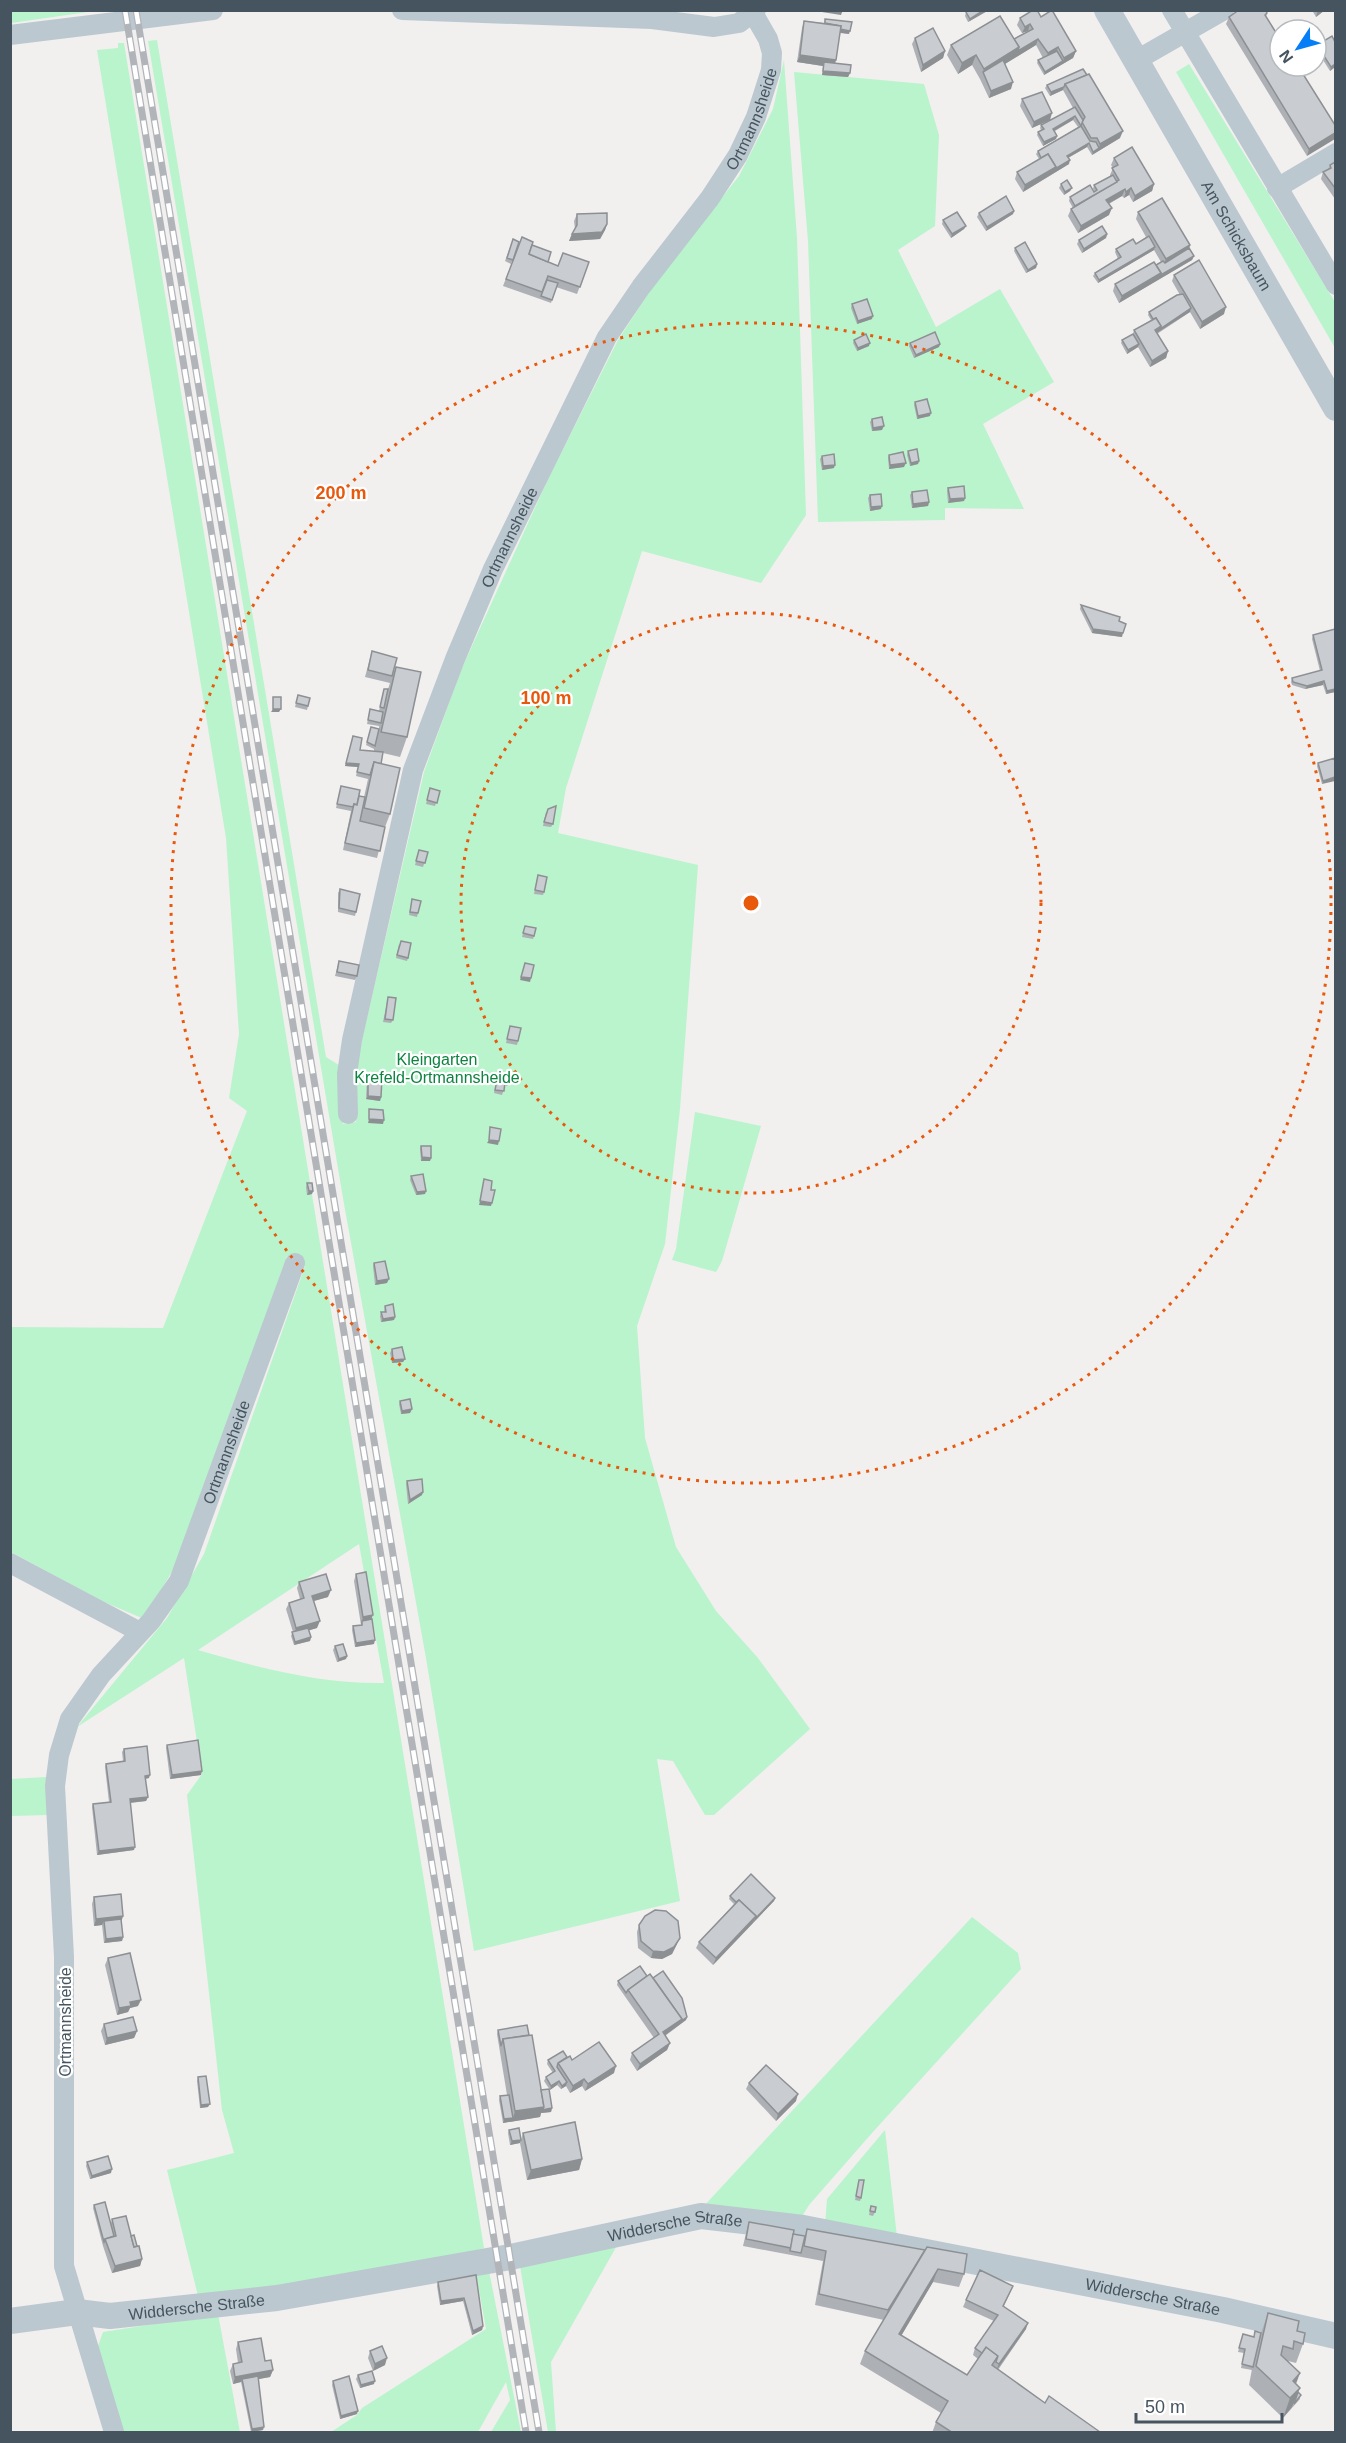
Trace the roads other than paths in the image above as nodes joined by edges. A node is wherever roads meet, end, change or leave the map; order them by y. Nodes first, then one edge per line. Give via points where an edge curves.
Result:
1 (213, 10) edge
2 (402, 10) edge
3 (1107, 10) edge
4 (1172, 10) edge
5 (1224, 10) edge
6 (755, 12) edge
7 (1185, 33) junction
8 (10, 35) edge
9 (1135, 61) junction
10 (1335, 153) edge
11 (1277, 188) junction
12 (1335, 285) edge
13 (1335, 408) edge
14 (348, 1114) dead end
15 (295, 1263) dead end
16 (10, 1563) edge
17 (140, 1632) junction
18 (77, 2312) junction
19 (10, 2321) edge
20 (1335, 2336) edge
21 (114, 2433) edge

1 - 8 street
2 - 6 street via 652,19 714,27 740,23
3 - 9 street, Am Schicksbaum
4 - 7 street
5 - 7 street
6 - 14 street, Ortmannsheide via 772,52 771,70 756,117 738,155 710,198 641,286 607,337 493,569 417,759 352,1040 346,1074
7 - 9 street
7 - 11 street
9 - 13 street, Am Schicksbaum
10 - 11 street
11 - 12 street
15 - 17 street, Ortmannsheide via 192,1552 174,1588
16 - 17 street
17 - 18 street, Ortmannsheide via 101,1675 70,1719 55,1786 64,1957 64,2266
18 - 19 street, Widdersche Straße
18 - 20 street, Widdersche Straße via 110,2316 277,2298 510,2257 701,2216 803,2228 1223,2310
18 - 21 street, Ortmannsheide

